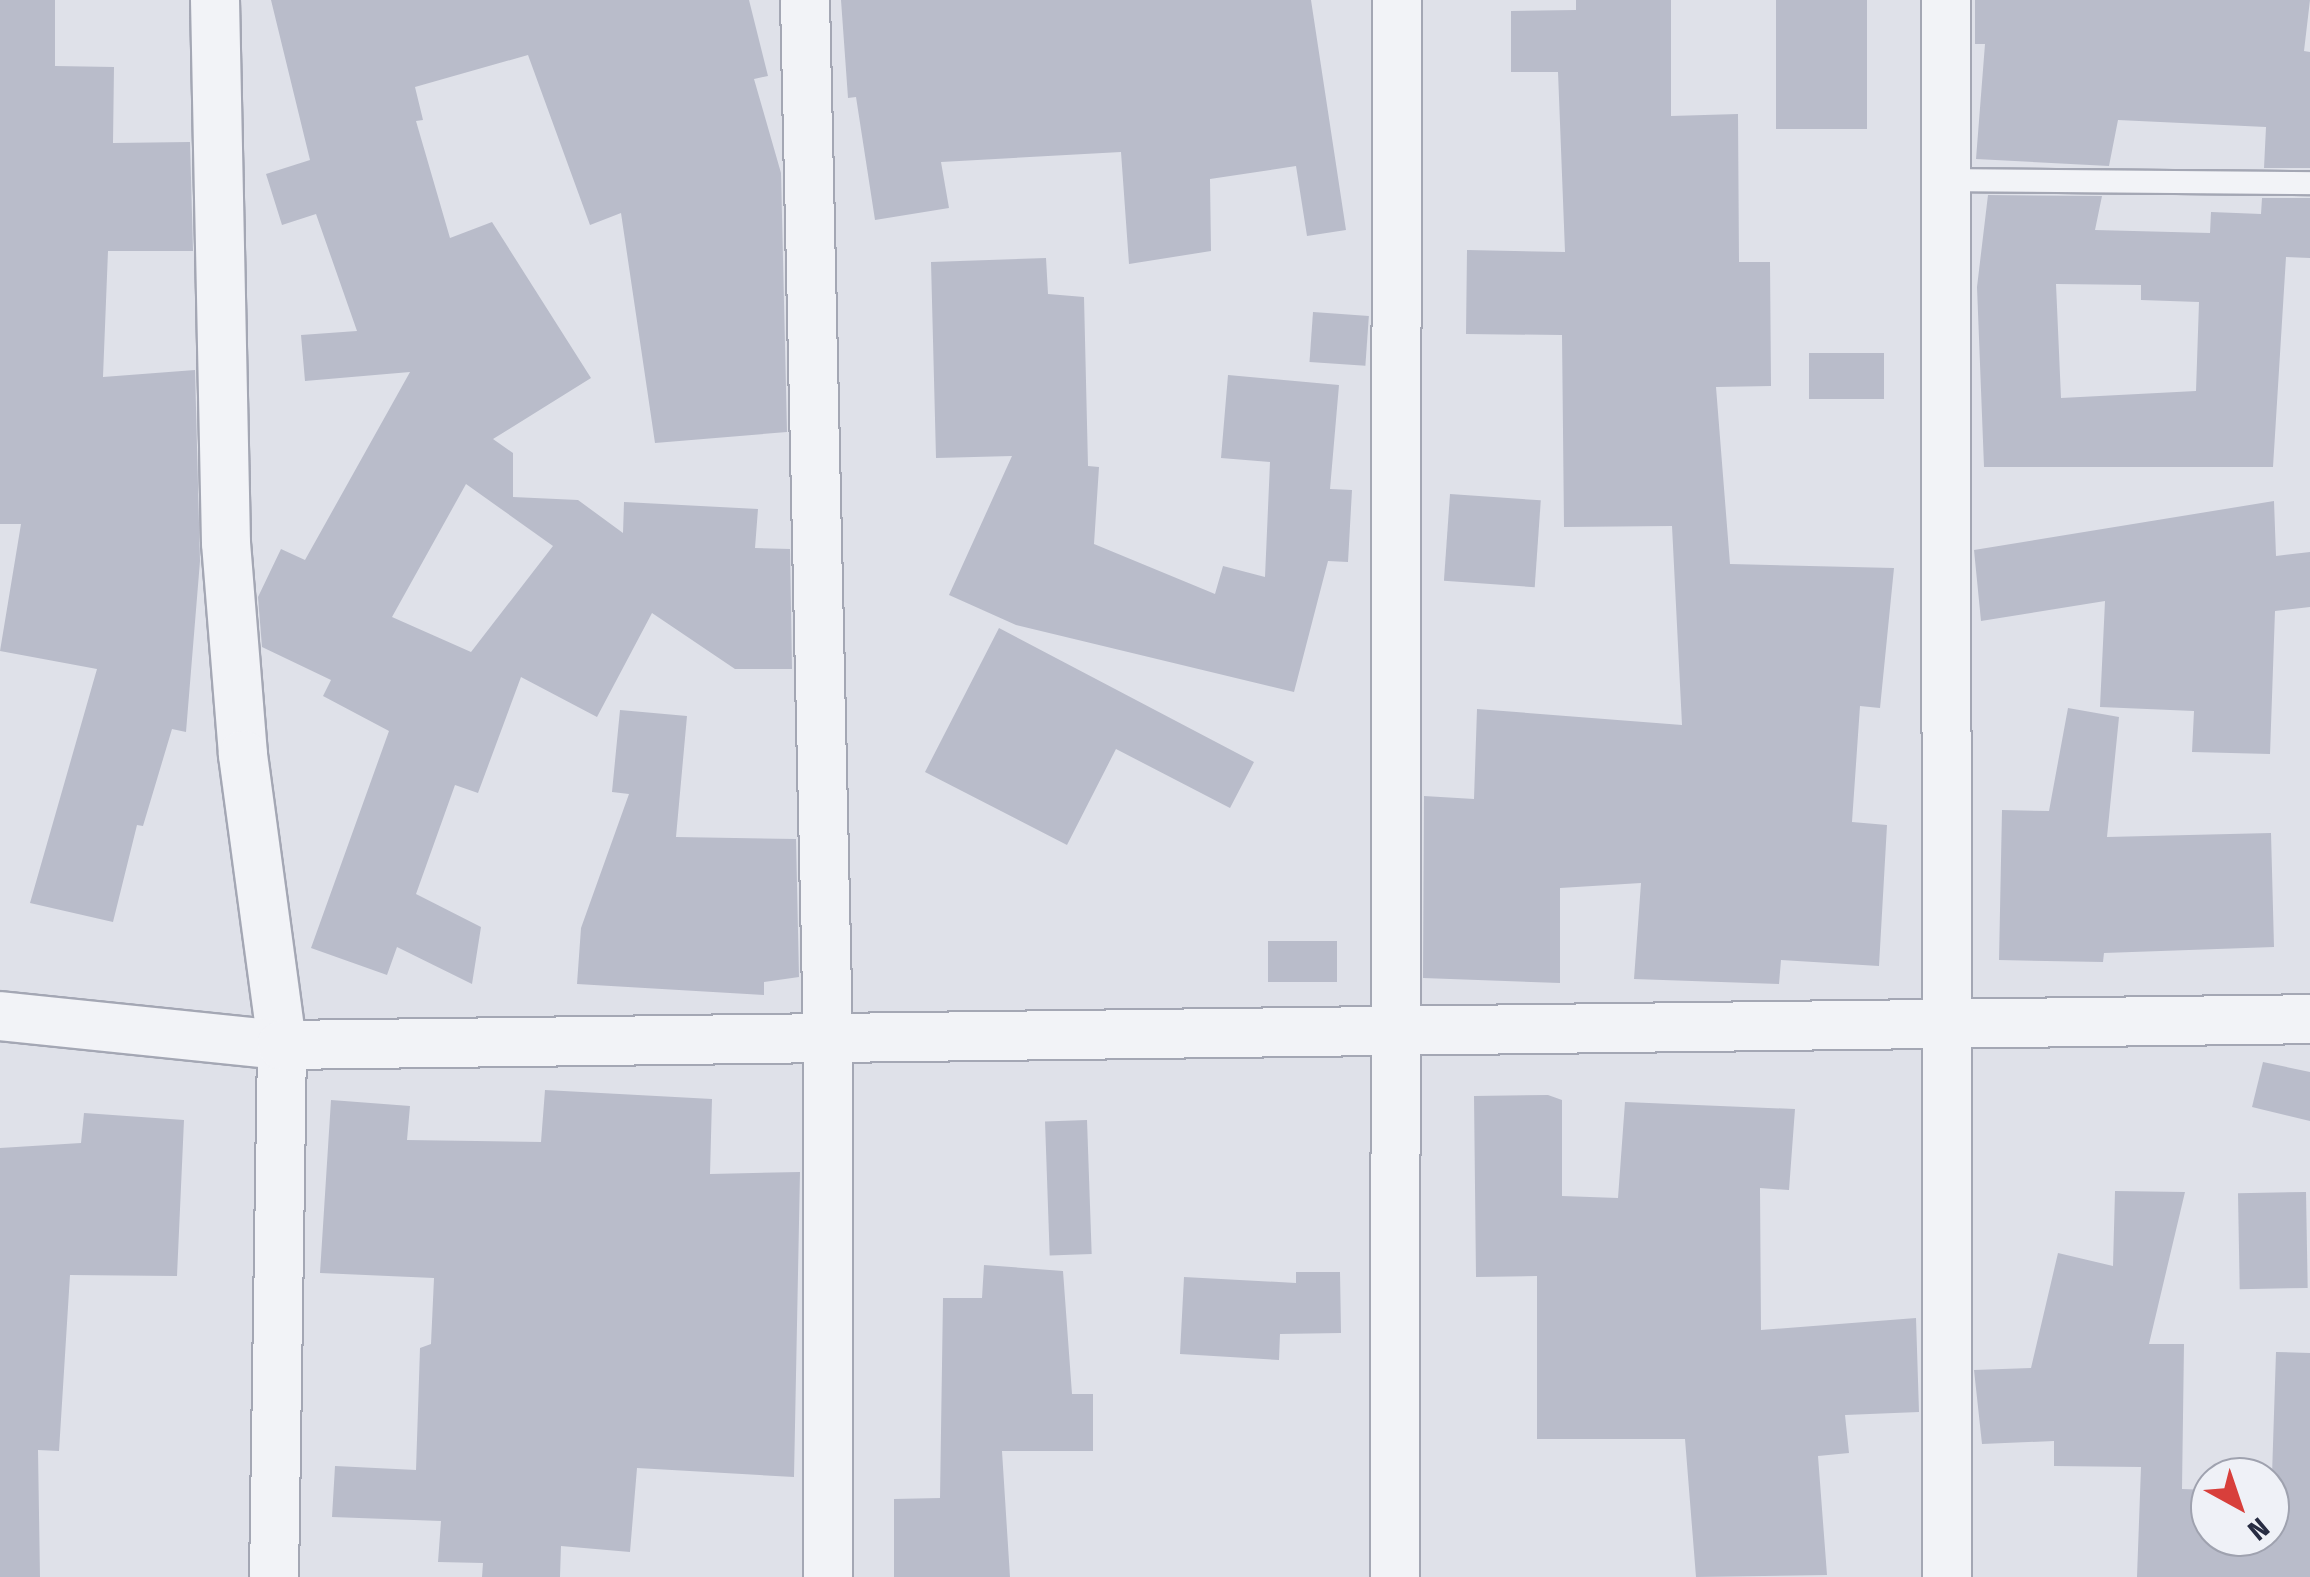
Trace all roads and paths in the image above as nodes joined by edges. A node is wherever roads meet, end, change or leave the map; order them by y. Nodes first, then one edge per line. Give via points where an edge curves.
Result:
1 (215, 0) edge
2 (806, 0) edge
3 (1397, 0) edge
4 (1946, 0) edge
5 (1950, 180) junction
6 (2310, 184) edge
7 (0, 1016) edge
8 (2310, 1019) edge
9 (1398, 1025) junction
10 (1945, 1026) junction
11 (828, 1034) junction
12 (282, 1045) junction
13 (274, 1577) edge
14 (828, 1577) edge
15 (1394, 1577) edge
16 (1947, 1577) edge

1 - 12 street via 226,543 242,755
2 - 11 street
3 - 9 street
4 - 5 street
5 - 6 lane
5 - 10 street
7 - 12 street
8 - 10 street
9 - 10 street
9 - 11 street
9 - 15 street
10 - 16 street
11 - 12 street
11 - 14 street
12 - 13 street

